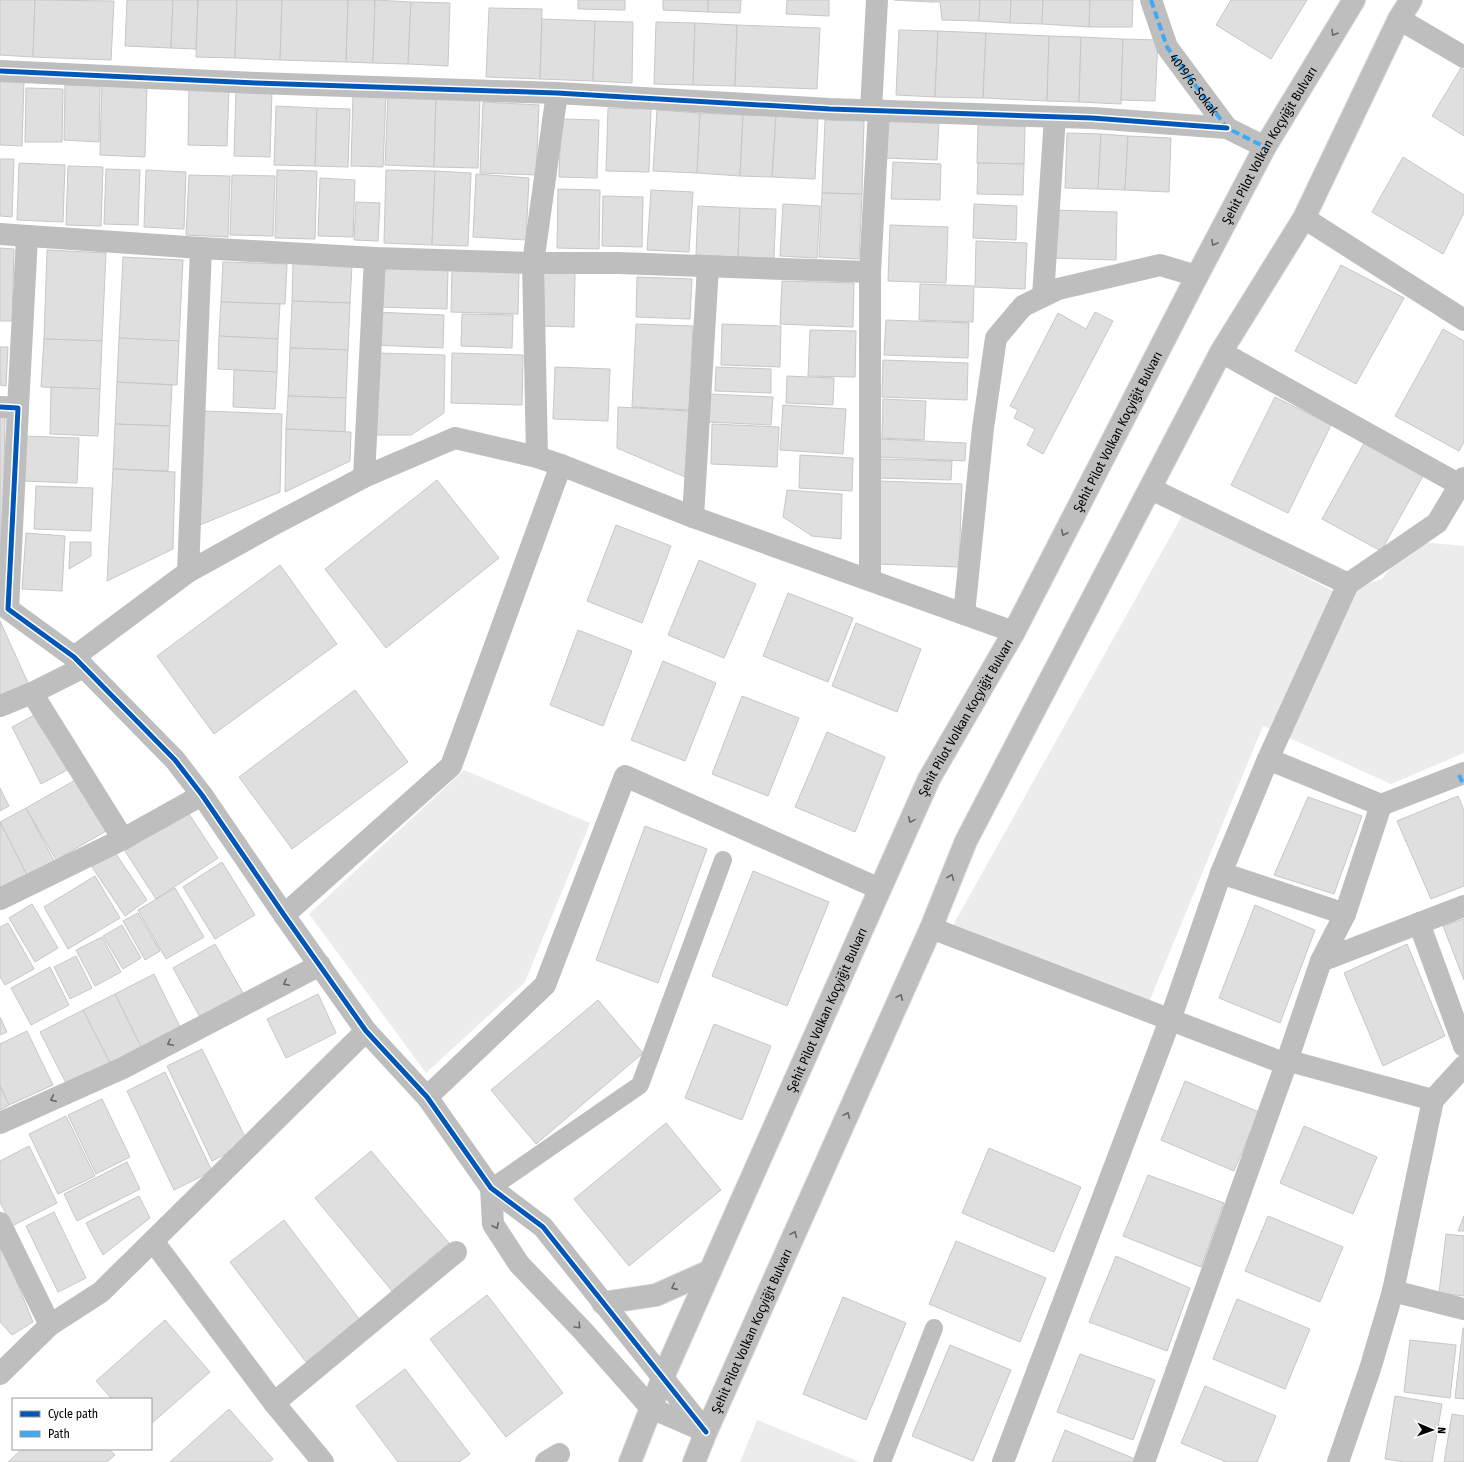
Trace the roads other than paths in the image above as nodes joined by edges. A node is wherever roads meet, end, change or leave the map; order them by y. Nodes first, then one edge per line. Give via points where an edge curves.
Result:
1 (877, 0) edge
2 (1151, 0) edge
3 (1354, 0) edge
4 (1410, 0) edge
5 (1399, 19) junction
6 (1464, 56) edge
7 (0, 71) edge
8 (557, 93) junction
9 (875, 110) junction
10 (1055, 117) junction
11 (1227, 128) junction
12 (1265, 147) junction
13 (1304, 218) junction
14 (0, 234) edge
15 (27, 237) junction
16 (201, 248) junction
17 (375, 258) junction
18 (533, 262) junction
19 (708, 267) junction
20 (870, 272) junction
21 (1196, 276) junction
22 (1043, 296) junction
23 (1464, 320) edge
24 (1221, 352) junction
25 (9, 408) edge
26 (537, 457) junction
27 (561, 465) junction
28 (364, 476) junction
29 (1462, 482) edge
30 (1151, 489) junction
31 (693, 517) junction
32 (188, 572) junction
33 (870, 580) junction
34 (1348, 584) junction
35 (964, 614) junction
36 (1014, 632) junction
37 (79, 662) junction
38 (32, 693) junction
39 (0, 706) edge
40 (1268, 759) junction
41 (1462, 778) edge
42 (202, 795) junction
43 (1381, 805) junction
44 (123, 839) junction
45 (723, 860) dead end
46 (1221, 873) junction
47 (880, 890) junction
48 (0, 899) edge
49 (1464, 906) edge
50 (1345, 914) junction
51 (284, 915) junction
52 (1419, 923) junction
53 (931, 928) junction
54 (1321, 961) junction
55 (320, 965) junction
56 (1170, 1020) junction
57 (366, 1032) junction
58 (1464, 1046) edge
59 (1286, 1064) junction
60 (1464, 1066) edge
61 (427, 1097) junction
62 (1433, 1100) junction
63 (0, 1123) edge
64 (491, 1188) junction
65 (0, 1223) edge
66 (153, 1242) junction
67 (456, 1252) dead end
68 (710, 1271) junction
69 (1393, 1291) junction
70 (604, 1303) junction
71 (1464, 1309) edge
72 (50, 1325) junction
73 (934, 1328) dead end
74 (0, 1374) edge
75 (663, 1377) junction
76 (274, 1403) junction
77 (651, 1408) junction
78 (706, 1432) junction
79 (323, 1462) edge
80 (630, 1462) edge
81 (694, 1462) edge
82 (882, 1462) edge
83 (1003, 1462) edge
84 (1144, 1462) edge
85 (1338, 1462) edge

1 - 9 street
2 - 11 street, 4019/6. Sokak via 1167,47
3 -> 12 street, Şehit Pilot Volkan Koçyiğit Bulvarı
4 - 5 street, Şehit Pilot Volkan Koçyiğit Bulvarı
5 - 6 street
5 - 13 street, Şehit Pilot Volkan Koçyiğit Bulvarı
7 - 8 street
8 - 9 street
8 - 18 street
9 - 10 street
9 - 20 street
10 - 11 street
10 - 22 street
11 - 12 street, 4019/6. Sokak
12 -> 21 street, Şehit Pilot Volkan Koçyiğit Bulvarı
13 - 23 street
13 - 24 street, Şehit Pilot Volkan Koçyiğit Bulvarı
14 - 15 street
15 - 16 street
15 - 25 street
16 - 17 street
16 - 32 street
17 - 18 street
17 - 28 street
18 - 19 street
18 - 26 street
19 - 20 street
19 - 31 street
20 - 33 street
21 - 22 street via 1160,265 1058,289
21 -> 36 street, Şehit Pilot Volkan Koçyiğit Bulvarı
22 - 35 street via 1023,306 996,338 983,428
24 - 29 street
24 - 30 street, Şehit Pilot Volkan Koçyiğit Bulvarı
25 - 37 street via 8,608
26 - 27 street
26 - 28 street via 455,438
27 - 31 street
27 - 51 street via 451,766
28 - 32 street
29 - 34 street via 1437,523
30 - 34 street
53 -> 30 street, Şehit Pilot Volkan Koçyiğit Bulvarı via 966,841
31 - 33 street
32 - 37 street
33 - 35 street
34 - 40 street
35 - 36 street
36 -> 47 street, Şehit Pilot Volkan Koçyiğit Bulvarı via 929,779
37 - 38 street
37 - 42 street via 175,760
38 - 39 street
38 - 44 street
40 - 43 street
40 - 46 street
41 - 43 street
42 - 44 street
42 - 51 street
43 - 50 street
44 - 48 street
45 - 64 lane via 640,1085
46 - 50 street
46 - 56 street
47 - 61 street via 625,776 545,985
47 - 68 street, Şehit Pilot Volkan Koçyiğit Bulvarı
49 - 52 street
50 - 54 street
51 - 55 street
52 - 54 street
52 - 58 street
53 - 56 street
78 -> 53 street, Şehit Pilot Volkan Koçyiğit Bulvarı
54 - 59 street
55 - 57 street
55 -> 63 street via 123,1068
56 - 59 street
56 - 83 street
57 - 61 street
57 - 66 street
59 - 62 street via 1293,1062
59 - 84 street
60 - 62 street
61 - 64 street
62 - 69 street
64 - 70 street via 543,1227
64 -> 77 street via 493,1224 519,1264
65 - 72 street
66 - 72 street via 101,1292
66 - 76 street
67 - 76 street
68 -> 70 street via 656,1295
68 - 75 street, Şehit Pilot Volkan Koçyiğit Bulvarı
69 - 71 street
69 - 85 street
70 - 75 street
72 - 74 street
73 - 82 lane
75 - 77 street, Şehit Pilot Volkan Koçyiğit Bulvarı
75 - 78 street
76 - 79 street
77 - 78 street
77 - 80 street, Şehit Pilot Volkan Koçyiğit Bulvarı
78 - 81 street, Şehit Pilot Volkan Koçyiğit Bulvarı

